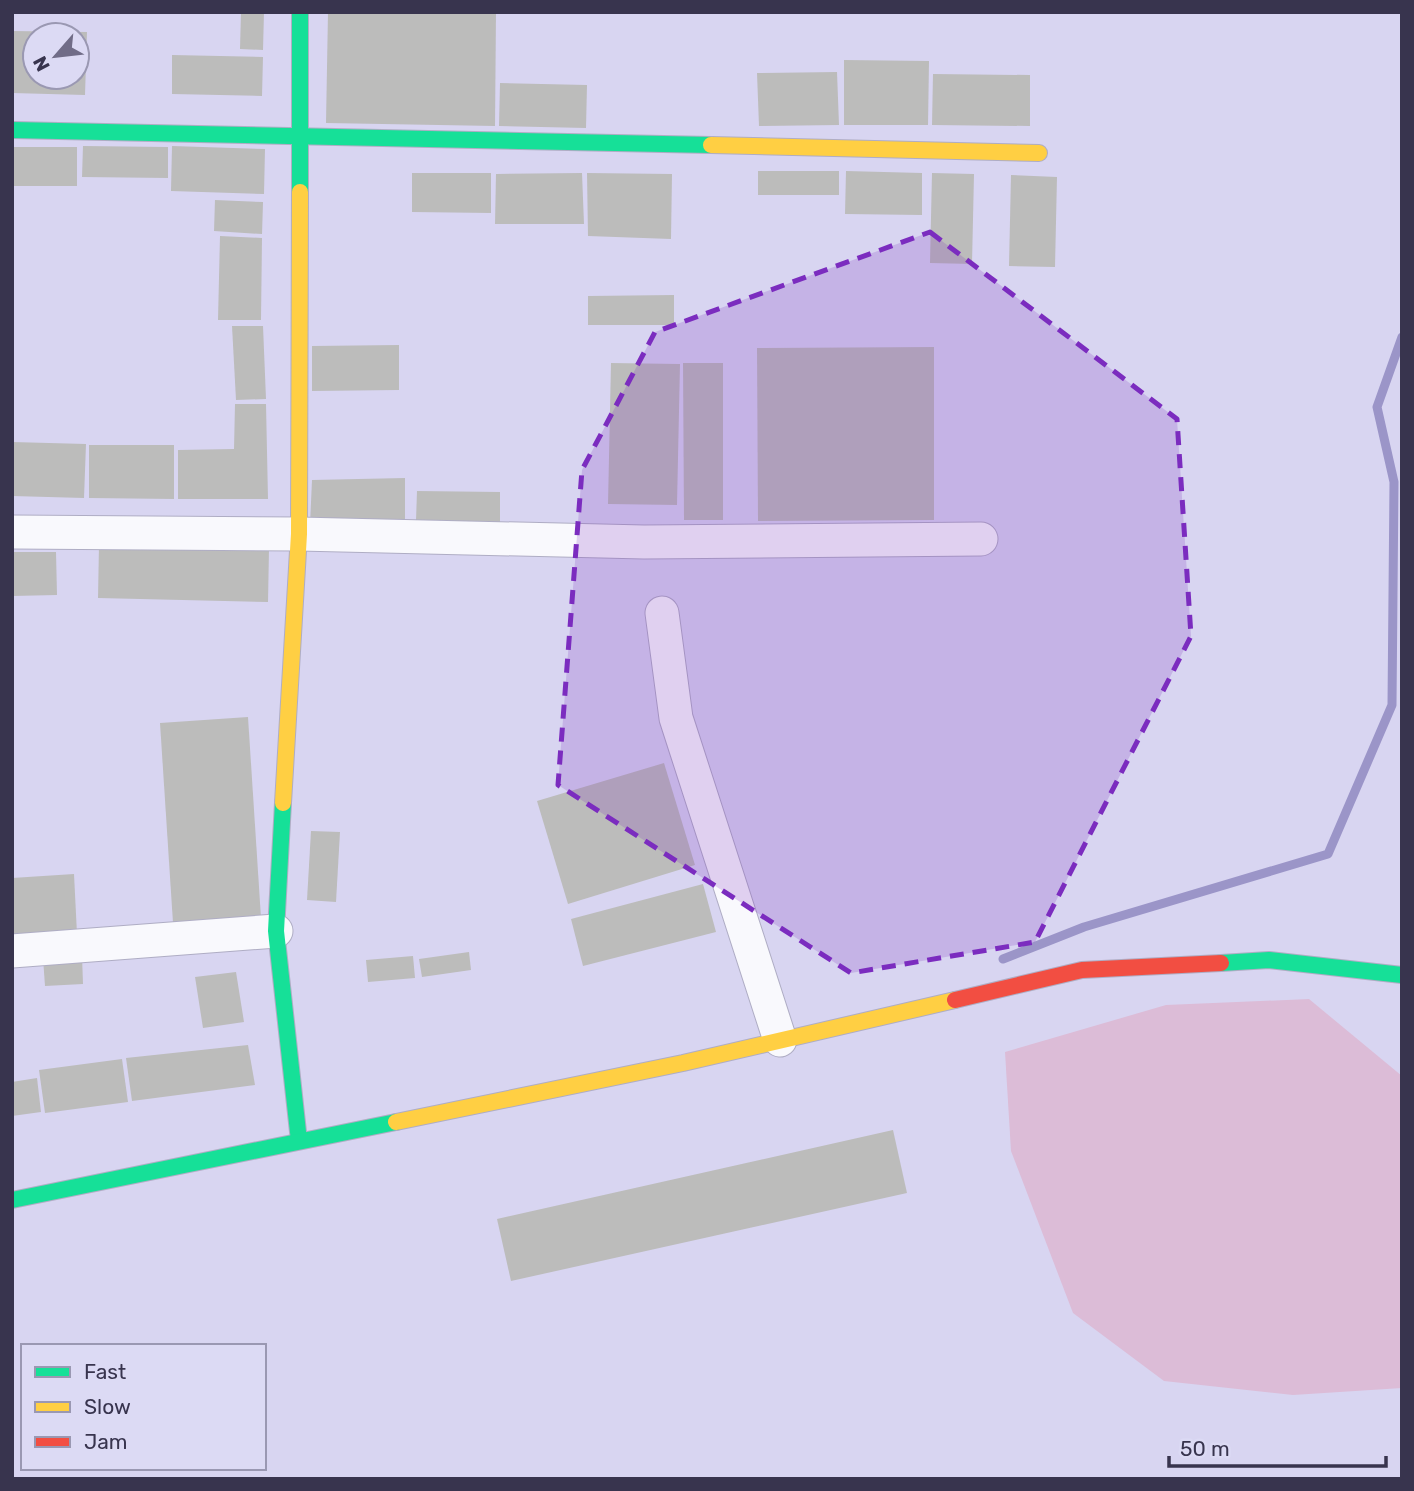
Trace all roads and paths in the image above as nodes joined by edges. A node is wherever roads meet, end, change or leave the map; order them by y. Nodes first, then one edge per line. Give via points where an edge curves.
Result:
1 (300, 12) edge
2 (12, 130) edge
3 (300, 135) junction
4 (1039, 153) dead end
5 (12, 532) edge
6 (299, 534) junction
7 (981, 539) dead end
8 (662, 613) dead end
9 (276, 931) junction
10 (12, 951) edge
11 (1402, 975) edge
12 (780, 1040) junction
13 (299, 1141) junction
14 (12, 1200) edge

1 - 3 street
2 - 3 street
3 - 4 street
3 - 6 street
5 - 6 street
6 - 7 street via 643,542
6 - 9 street
8 - 12 street via 676,718
9 - 10 street
9 - 13 street
11 - 12 street via 1269,960 1082,970
12 - 13 street
13 - 14 street

